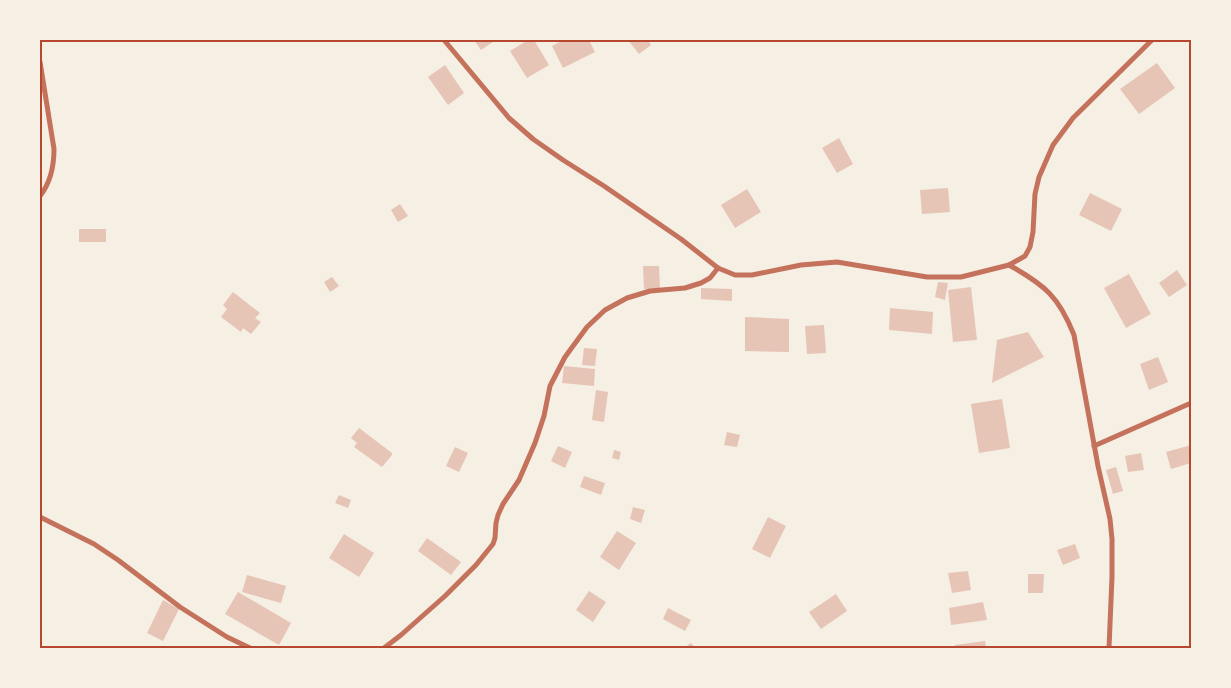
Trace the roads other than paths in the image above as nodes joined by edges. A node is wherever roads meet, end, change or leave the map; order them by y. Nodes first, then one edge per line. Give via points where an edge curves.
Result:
1 (444, 40) edge
2 (1152, 40) edge
3 (40, 62) edge
4 (40, 196) edge
5 (1009, 265) junction
6 (718, 268) junction
7 (1191, 403) edge
8 (1094, 446) junction
9 (40, 517) edge
10 (250, 648) edge
11 (384, 648) edge
12 (1109, 648) edge

1 - 6 street via 509,118 533,139 681,239
2 - 5 street via 1073,118 1053,145 1035,194 1030,247 1025,256
3 - 4 street via 54,149 50,179
5 - 6 street via 962,277 927,277 837,262 752,275 735,275
5 - 8 street via 1044,287 1066,316 1074,335
6 - 11 street via 710,278 685,288 650,291 627,298 605,310 587,327 565,357 550,386 535,443 519,480 498,515 496,538 476,565 445,596
7 - 8 street
8 - 12 street via 1112,539
9 - 10 street via 94,544 180,607

